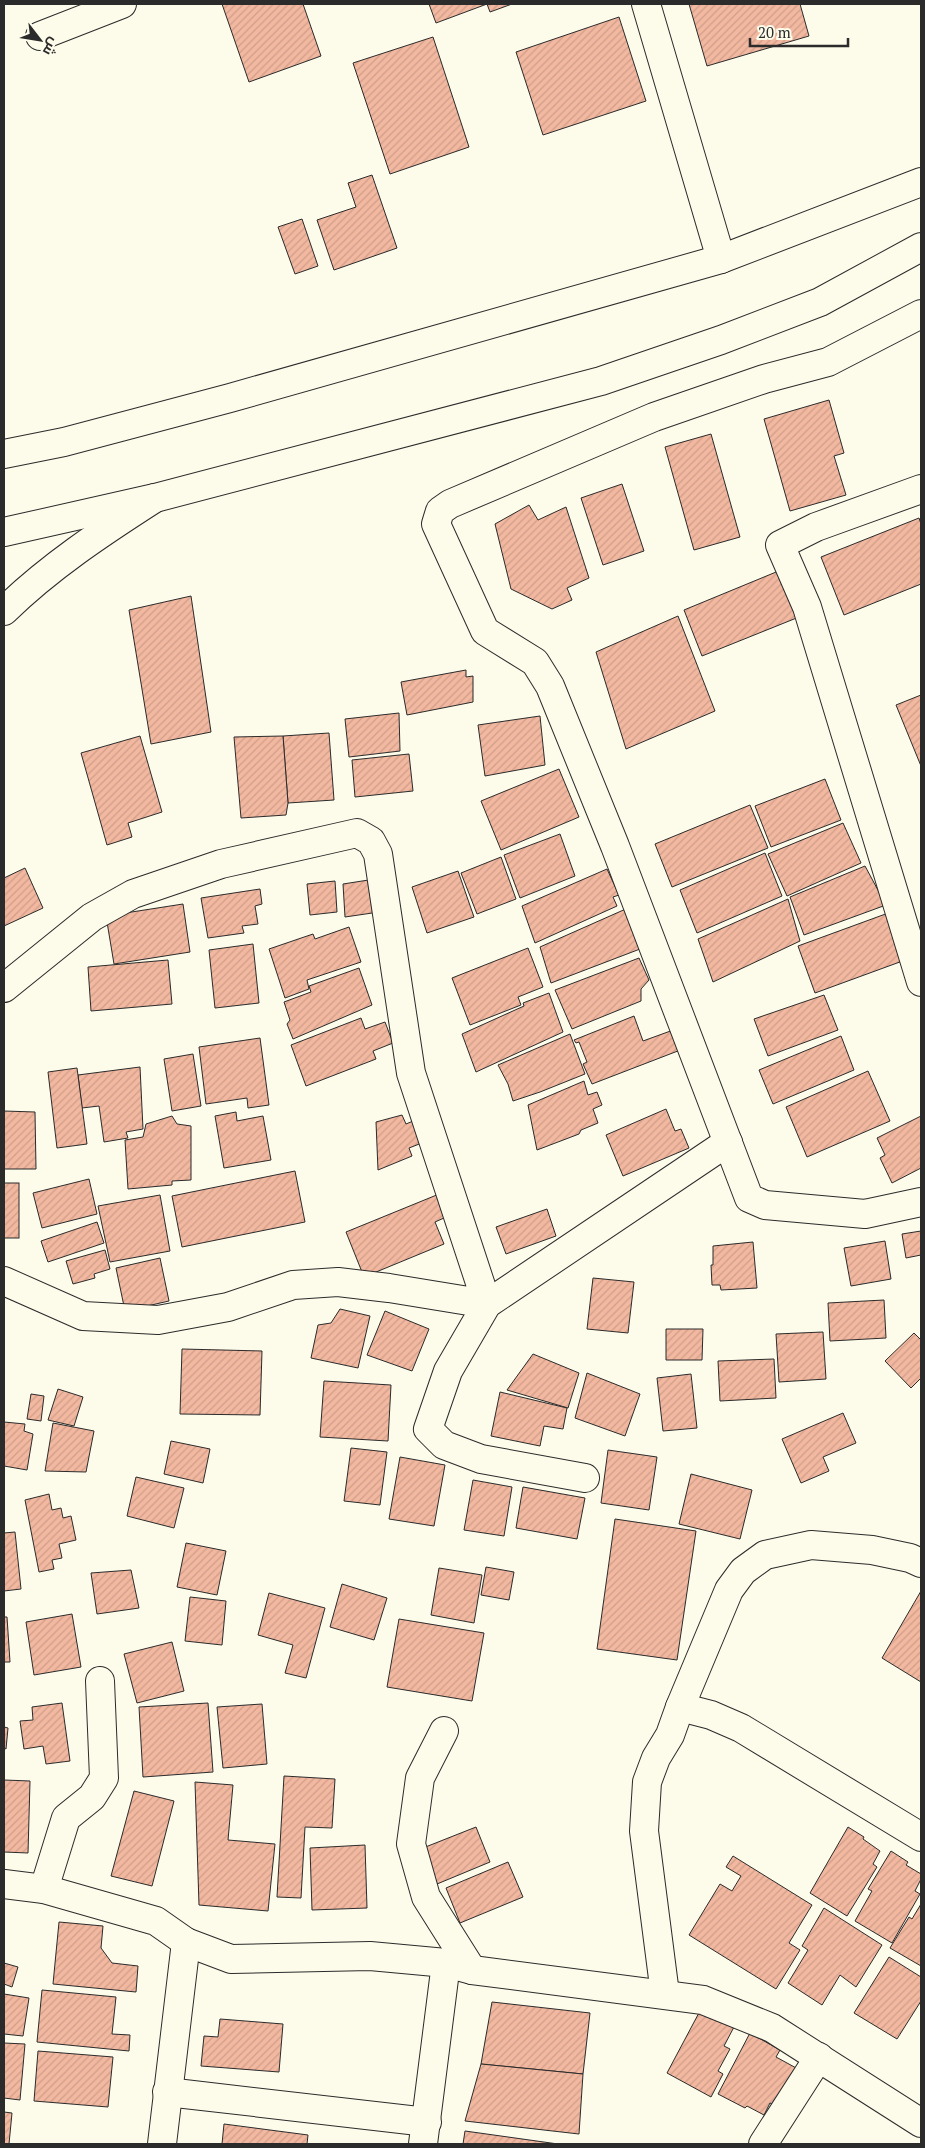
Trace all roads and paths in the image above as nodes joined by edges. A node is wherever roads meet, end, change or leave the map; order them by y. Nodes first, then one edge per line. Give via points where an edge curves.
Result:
1 (122, 4) edge
2 (646, 4) edge
3 (40, 36) dead end
4 (921, 182) edge
5 (921, 247) edge
6 (721, 259) junction
7 (921, 314) edge
8 (4, 454) edge
9 (921, 488) edge
10 (155, 498) junction
11 (4, 532) edge
12 (4, 611) edge
13 (920, 976) edge
14 (4, 988) edge
15 (728, 1142) junction
16 (921, 1202) edge
17 (4, 1281) edge
18 (487, 1304) junction
19 (585, 1478) dead end
20 (921, 1563) edge
21 (100, 1681) dead end
22 (680, 1707) junction
23 (444, 1731) dead end
24 (921, 1837) edge
25 (4, 1884) edge
26 (44, 1889) junction
27 (186, 1942) junction
28 (446, 1963) junction
29 (472, 1970) junction
30 (665, 1994) junction
31 (819, 2057) junction
32 (167, 2092) junction
33 (921, 2123) edge
34 (425, 2133) edge
35 (162, 2144) edge
36 (763, 2144) edge

1 - 3 main road
2 - 6 main road
4 - 6 main road
5 - 10 main road via 820,302 601,381
6 - 8 main road via 221,400 64,442
7 - 15 main road via 828,362 764,379 654,417 450,504 440,511 436,524 485,631 535,662 550,686
9 - 13 main road via 816,527 780,545 807,607
10 - 11 main road
10 - 12 main road via 64,560
14 - 18 main road via 92,917 133,894 220,864 357,833 370,842 378,854 411,1073
15 - 16 main road via 750,1198 765,1205 865,1214
15 - 18 main road
17 - 18 main road via 82,1316 158,1320 228,1307 293,1285 338,1282
18 - 19 main road via 448,1371 428,1429 444,1445 480,1459
20 - 22 main road via 872,1550 811,1545 765,1555 744,1571 729,1590
21 - 26 main road via 104,1778 92,1798 66,1818
22 - 24 main road via 712,1715 741,1728
22 - 30 main road via 648,1782 644,1831
23 - 29 main road via 420,1778 411,1844 426,1898
25 - 26 main road
26 - 27 main road via 156,1922
27 - 28 main road via 231,1959 370,1956
27 - 32 main road
28 - 29 main road
28 - 34 main road
29 - 30 main road
30 - 31 main road via 703,2000 772,2028
31 - 33 main road
31 - 36 main road
32 - 34 main road
32 - 35 main road

